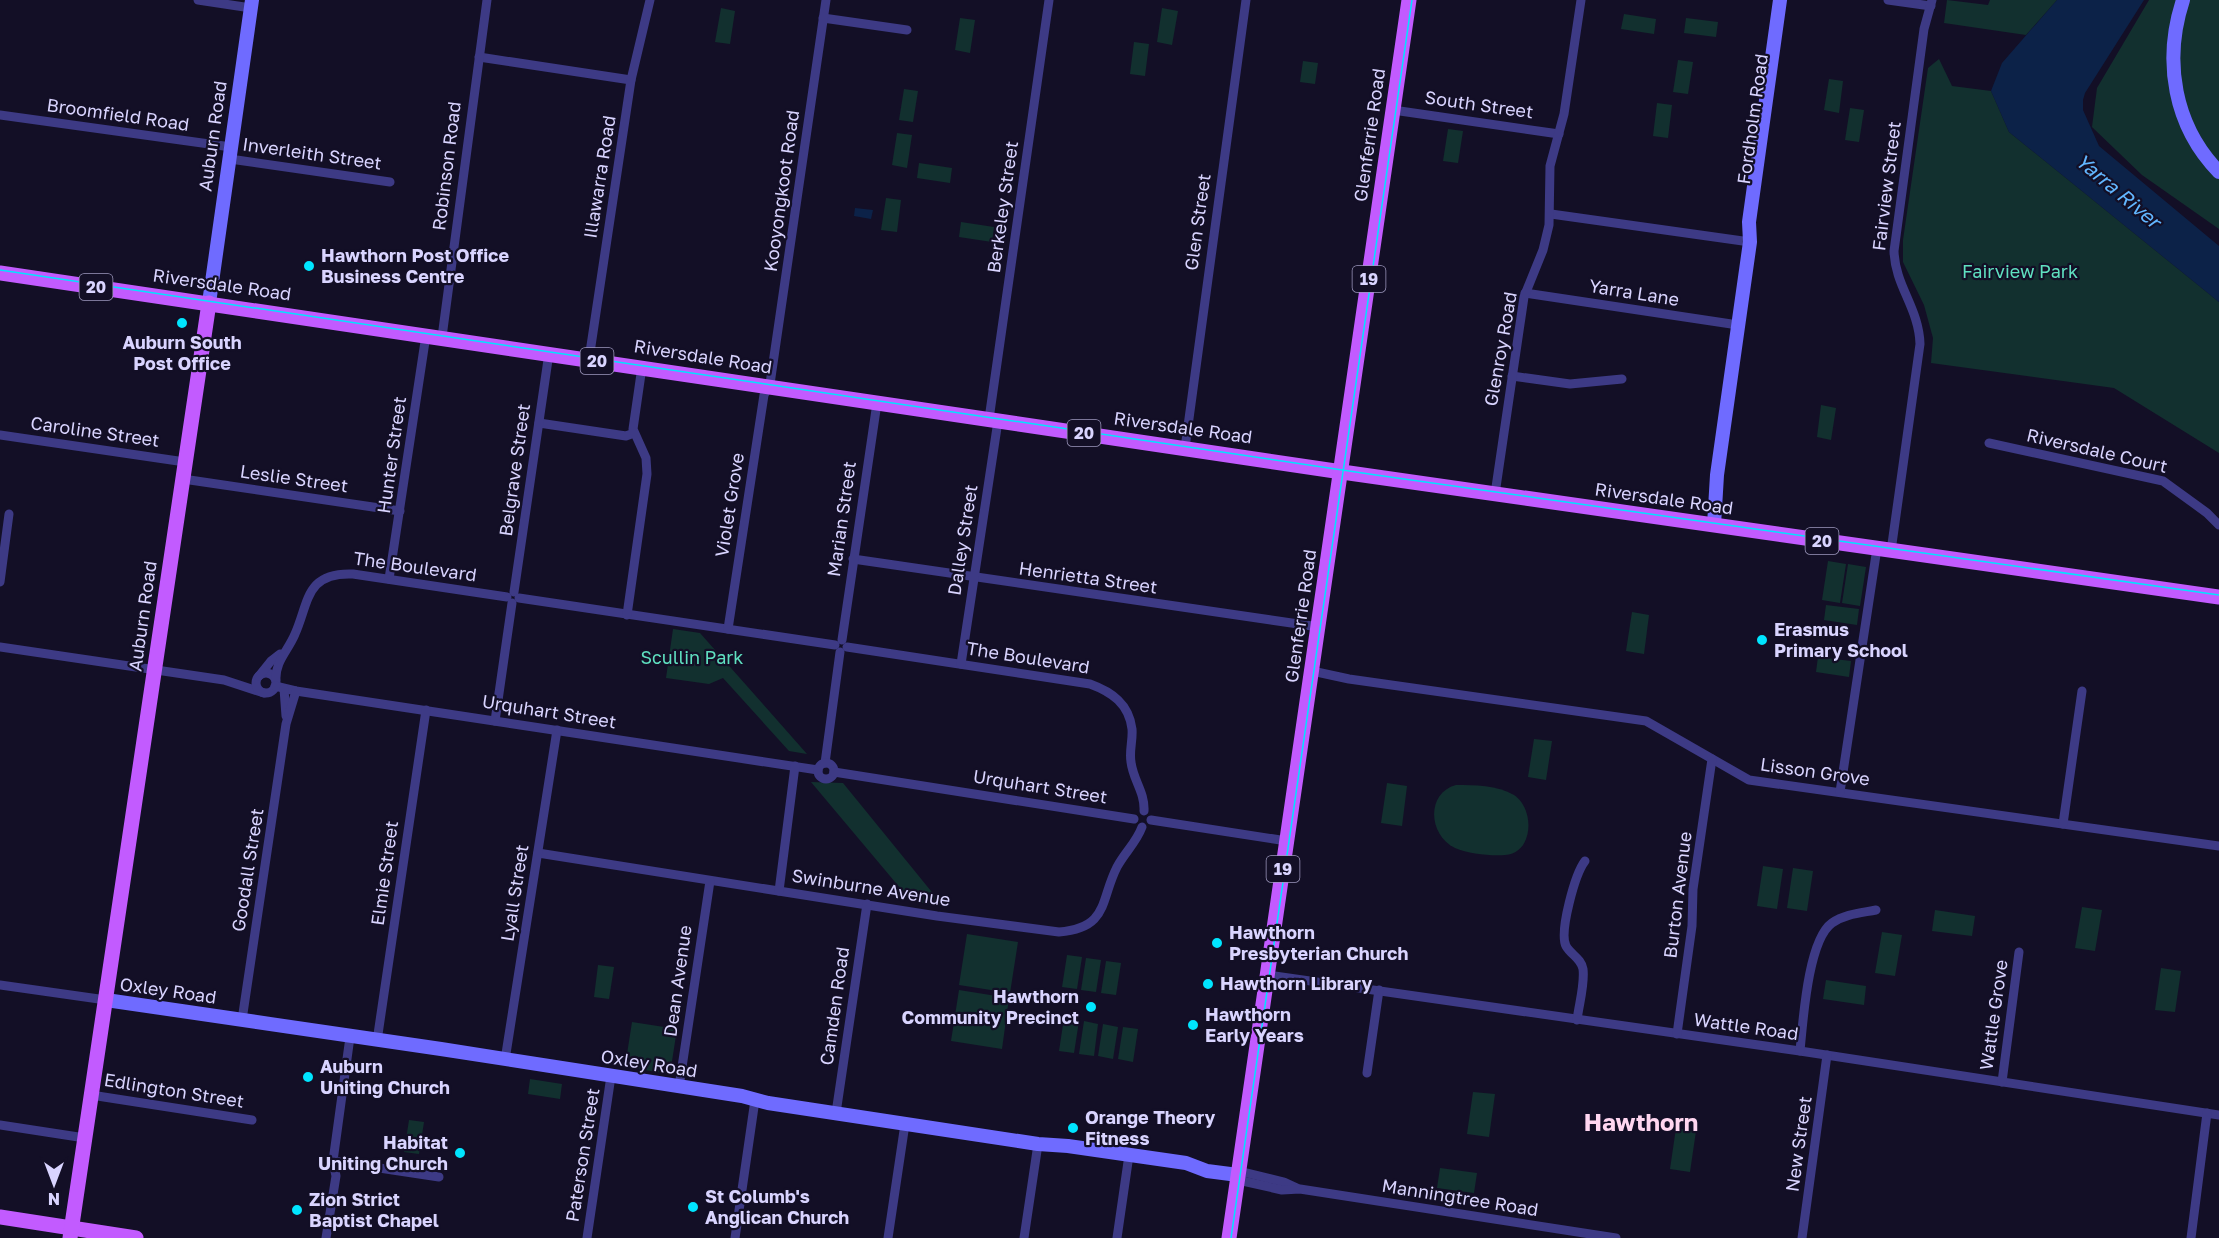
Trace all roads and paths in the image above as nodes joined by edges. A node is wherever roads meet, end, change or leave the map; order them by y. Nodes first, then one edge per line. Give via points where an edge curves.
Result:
1 (198, 0) edge
2 (487, 0) edge
3 (650, 0) edge
4 (826, 0) edge
5 (1049, 0) edge
6 (1246, 0) edge
7 (1409, 0) edge
8 (1581, 0) edge
9 (1780, 0) edge
10 (1789, 0) edge
11 (1888, 0) edge
12 (2183, 0) edge
13 (1931, 3) edge
14 (251, 4) edge
15 (823, 18) junction
16 (907, 30) dead end
17 (479, 57) junction
18 (631, 80) junction
19 (1393, 110) junction
20 (0, 115) edge
21 (1559, 134) junction
22 (230, 153) junction
23 (2219, 172) edge
24 (390, 182) dead end
25 (1551, 214) junction
26 (1750, 242) junction
27 (0, 273) edge
28 (1525, 293) junction
29 (209, 303) junction
30 (1738, 325) junction
31 (426, 335) junction
32 (442, 337) junction
33 (549, 353) junction
34 (589, 359) junction
35 (642, 367) junction
36 (1512, 376) junction
37 (1622, 379) dead end
38 (769, 386) junction
39 (877, 403) junction
40 (994, 420) junction
41 (539, 423) junction
42 (634, 433) junction
43 (0, 435) edge
44 (1989, 444) dead end
45 (1185, 448) junction
46 (185, 462) junction
47 (1341, 472) junction
48 (183, 480) junction
49 (1495, 494) junction
50 (400, 511) junction
51 (9, 514) dead end
52 (1709, 525) junction
53 (2219, 525) edge
54 (1884, 549) junction
55 (853, 559) junction
56 (974, 578) junction
57 (389, 579) junction
58 (0, 582) edge
59 (2219, 596) edge
60 (513, 597) junction
61 (627, 615) junction
62 (1319, 627) junction
63 (728, 629) junction
64 (841, 646) junction
65 (0, 647) edge
66 (289, 647) junction
67 (961, 664) junction
68 (154, 671) junction
69 (1312, 674) junction
70 (258, 677) junction
71 (224, 680) junction
72 (278, 685) junction
73 (296, 691) junction
74 (2082, 691) dead end
75 (264, 693) junction
76 (426, 710) junction
77 (495, 721) junction
78 (286, 724) junction
79 (557, 730) junction
80 (1712, 759) junction
81 (795, 766) junction
82 (822, 767) junction
83 (834, 772) junction
84 (1840, 792) junction
85 (1144, 811) junction
86 (1134, 819) junction
87 (1150, 820) junction
88 (2064, 824) junction
89 (1142, 827) junction
90 (1287, 841) junction
91 (2219, 846) edge
92 (537, 853) junction
93 (1585, 861) dead end
94 (710, 880) junction
95 (779, 891) junction
96 (867, 904) junction
97 (1876, 910) dead end
98 (2019, 952) dead end
99 (1268, 975) junction
100 (0, 985) edge
101 (1379, 990) junction
102 (106, 1000) junction
103 (242, 1020) junction
104 (1577, 1020) junction
105 (1677, 1034) junction
106 (350, 1037) junction
107 (377, 1041) junction
108 (1800, 1051) junction
109 (1827, 1055) junction
110 (505, 1060) junction
111 (1367, 1073) dead end
112 (611, 1076) junction
113 (2002, 1082) junction
114 (679, 1087) junction
115 (91, 1095) junction
116 (755, 1100) junction
117 (836, 1113) junction
118 (2207, 1113) junction
119 (2219, 1115) edge
120 (252, 1120) dead end
121 (905, 1124) junction
122 (0, 1125) edge
123 (85, 1138) junction
124 (1038, 1144) junction
125 (1129, 1155) junction
126 (333, 1161) junction
127 (1239, 1173) junction
128 (439, 1177) dead end
129 (0, 1217) edge
130 (1538, 1226) junction
131 (71, 1233) edge
132 (136, 1238) edge
133 (326, 1238) edge
134 (587, 1238) edge
135 (735, 1238) edge
136 (888, 1238) edge
137 (1024, 1238) edge
138 (1117, 1238) edge
139 (1229, 1238) edge
140 (1537, 1238) edge
141 (1616, 1238) edge
142 (1802, 1238) edge
143 (2191, 1238) edge

1 - 14 street
2 - 17 street, Robinson Road
3 - 18 street, Illawarra Road
4 - 15 street, Kooyongkoot Road
5 - 40 street, Berkeley Street
6 - 45 street, Glen Street
7 - 19 main road, Glenferrie Road / 19
8 - 21 street, Glenroy Road
9 - 26 street, Fordholm Road via 1749,222
10 - 26 street, Fordholm Road
11 - 13 street
12 - 23 street via 2174,35 2175,87 2188,128
13 - 54 street, Fairview Street via 1924,29 1894,251 1897,274 1916,316 1920,344
14 - 22 street, Auburn Road
15 - 16 street
15 - 38 street, Kooyongkoot Road
17 - 18 street
17 - 32 street, Robinson Road
18 - 34 street, Illawarra Road
19 - 21 street, South Street
19 - 47 main road, Glenferrie Road / 19
20 - 22 street, Broomfield Road
21 - 25 street, Glenroy Road via 1549,175
22 - 24 street, Inverleith Street
22 - 29 street, Auburn Road
25 - 26 street
25 - 28 street, Glenroy Road via 1543,250
26 - 30 street, Fordholm Road
27 - 29 main road, Riversdale Road / 20
28 - 30 street, Yarra Lane
28 - 36 street, Glenroy Road
29 - 31 main road, Riversdale Road / 20
29 - 46 main road, Auburn Road
30 - 52 street, Fordholm Road
31 - 32 main road, Riversdale Road / 20
31 - 50 street, Hunter Street
32 - 33 main road, Riversdale Road / 20
33 - 34 main road, Riversdale Road / 20
33 - 41 street, Belgrave Street
34 - 35 main road, Riversdale Road / 20
35 - 38 main road, Riversdale Road / 20
35 - 42 street
36 - 37 street via 1570,384
36 - 49 street, Glenroy Road
38 - 39 main road, Riversdale Road / 20
38 - 63 street, Violet Grove
39 - 40 main road, Riversdale Road / 20
39 - 55 street, Marian Street
40 - 45 main road, Riversdale Road / 20
40 - 56 street, Dalley Street
41 - 42 street via 626,436
41 - 60 street, Belgrave Street
42 - 61 street via 646,458 647,474
43 - 46 street, Caroline Street
44 - 53 street, Riversdale Court via 2163,481
45 - 47 main road, Riversdale Road / 20
46 - 48 main road, Auburn Road
47 - 49 main road, Riversdale Road / 20
47 - 62 main road, Glenferrie Road / 19
48 - 50 street, Leslie Street
48 - 68 main road, Auburn Road
49 - 52 main road, Riversdale Road / 20
50 - 57 street, Hunter Street
51 - 58 street
52 - 54 main road, Riversdale Road / 20
54 - 59 main road, Riversdale Road / 20
54 - 84 street, Fairview Street
55 - 56 street, Henrietta Street
55 - 64 street, Marian Street
56 - 62 street, Henrietta Street
56 - 67 street, Dalley Street
57 - 60 street, The Boulevard
57 - 66 street, The Boulevard via 346,574 319,582 306,600
60 - 61 street, The Boulevard
60 - 77 street, Belgrave Street
61 - 63 street, The Boulevard
62 - 69 main road, Glenferrie Road / 19
63 - 64 street, The Boulevard
64 - 67 street, The Boulevard
64 - 82 street, Marian Street
65 - 68 street
66 - 70 street, The Boulevard
66 - 72 street, The Boulevard via 277,665
67 - 85 street, The Boulevard via 1090,684 1119,700 1128,713 1132,730 1131,762
68 - 71 street
68 - 102 main road, Auburn Road
69 - 80 street, Lisson Grove via 1646,721
69 - 90 main road, Glenferrie Road / 19
70 - 71 street
70 - 72 street via 269,674
70 - 75 street via 257,688
71 - 75 street
72 - 73 street, Urquhart Street
72 - 75 street
72 - 78 street, Goodall Street
73 - 76 street, Urquhart Street
73 - 78 street, Goodall Street
74 - 88 street
76 - 77 street, Urquhart Street
76 - 107 street, Elmie Street
77 - 79 street, Urquhart Street
78 - 103 street, Goodall Street
79 - 81 street, Urquhart Street
79 - 92 street, Lyall Street
80 - 84 street, Lisson Grove via 1749,780
80 - 105 street, Burton Avenue
81 - 82 street, Urquhart Street
81 - 95 street
82 - 83 street via 832,767
82 - 83 street via 819,775 825,779
83 - 86 street, Urquhart Street
84 - 88 street, Lisson Grove
85 - 86 street
85 - 87 street
86 - 89 street
87 - 89 street
87 - 90 street
88 - 91 street, Lisson Grove
89 - 96 street, Swinburne Avenue via 1116,869 1100,912 1077,929 1047,931
90 - 99 main road, Glenferrie Road / 19
92 - 94 street, Swinburne Avenue
92 - 110 street, Lyall Street
93 - 104 street via 1574,882 1564,938 1583,971
94 - 95 street, Swinburne Avenue
94 - 114 street, Dean Avenue
95 - 96 street, Swinburne Avenue
96 - 117 street, Camden Road
97 - 108 street via 1833,923 1817,943
98 - 113 street, Wattle Grove
99 - 101 street, Wattle Road
99 - 127 main road, Glenferrie Road / 19
100 - 102 street
101 - 104 street, Wattle Road
101 - 111 street
102 - 103 street, Oxley Road
102 - 115 main road, Auburn Road
103 - 106 street, Oxley Road
104 - 105 street, Wattle Road
105 - 108 street, Wattle Road
106 - 107 street, Oxley Road
106 - 126 street
107 - 110 street, Oxley Road
108 - 109 street, Wattle Road
109 - 113 street, Wattle Road
109 - 142 street, New Street
110 - 112 street, Oxley Road
112 - 114 street, Oxley Road
112 - 134 street, Paterson Street
113 - 118 street, Wattle Road
114 - 116 street, Oxley Road
115 - 120 street, Edlington Street
115 - 123 main road, Auburn Road
116 - 117 street, Oxley Road
116 - 135 street
117 - 121 street, Oxley Road
118 - 119 street, Wattle Road
118 - 143 street
121 - 124 street, Oxley Road
121 - 136 street
122 - 123 street
123 - 131 main road, Auburn Road
124 - 125 street, Oxley Road
124 - 137 street
125 - 127 street, Oxley Road via 1186,1163 1207,1171
125 - 138 street
126 - 128 street
126 - 133 street via 336,1176
127 - 130 street, Manningtree Road via 1300,1189
127 - 139 main road, Glenferrie Road / 19
129 - 131 main road
130 - 140 street
130 - 141 street, Manningtree Road
131 - 132 main road

